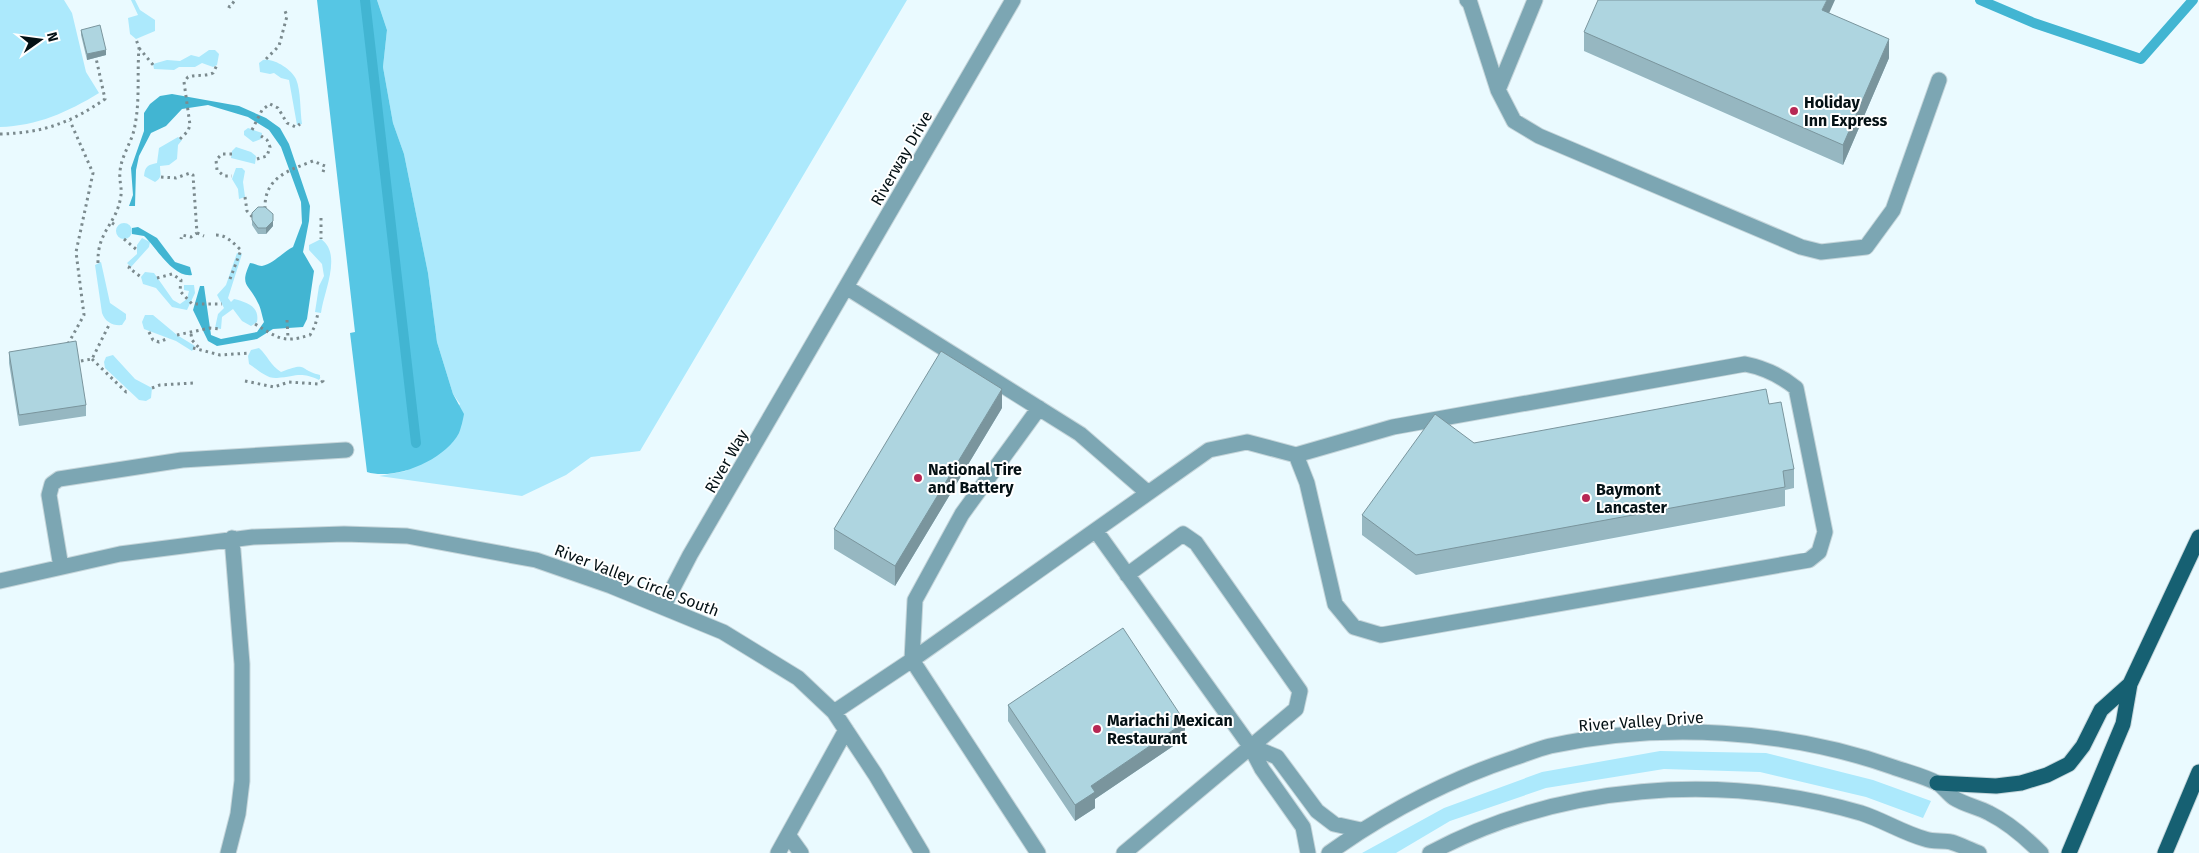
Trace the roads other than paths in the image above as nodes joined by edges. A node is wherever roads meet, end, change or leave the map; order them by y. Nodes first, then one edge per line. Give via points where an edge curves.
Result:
1 (1013, 0) edge
2 (1467, 0) edge
3 (1535, 0) edge
4 (1940, 80) dead end
5 (1498, 90) junction
6 (846, 287) junction
7 (821, 334) joint
8 (1039, 408) junction
9 (346, 450) dead end
10 (1296, 455) junction
11 (1148, 493) junction
12 (1096, 531) junction
13 (2199, 537) edge
14 (232, 538) junction
15 (61, 567) junction
16 (1127, 575) junction
17 (0, 581) edge
18 (663, 607) junction
19 (912, 660) junction
20 (2130, 684) junction
21 (834, 712) junction
22 (846, 730) junction
23 (1250, 746) junction
24 (2199, 772) edge
25 (1937, 783) junction
26 (1361, 830) junction
27 (788, 835) junction
28 (1925, 840) junction
29 (230, 852) edge
30 (778, 853) edge
31 (801, 853) edge
32 (922, 853) edge
33 (1038, 853) edge
34 (1124, 853) edge
35 (1308, 853) edge
36 (1329, 853) edge
37 (1430, 853) edge
38 (1939, 853) edge
39 (1979, 853) edge
40 (2041, 853) edge
41 (2069, 853) edge
42 (2165, 853) edge

1 - 6 street, Riverway Drive
2 - 5 street
3 - 5 street
4 - 5 street via 1893,210 1866,247 1821,252 1801,247 1539,136 1514,121
6 - 7 street, Riverway Drive
6 - 8 street
7 - 18 street, River Way via 690,555
8 - 11 street via 1080,434
8 - 19 street via 962,514 914,600
9 - 15 street via 182,460 59,479 52,484 49,495
10 - 10 street via 1307,483 1334,604 1354,627 1381,635 1809,560 1819,552 1825,532 1796,388 1781,376 1745,364 1393,427
10 - 11 street via 1247,442 1209,450
11 - 12 street
12 - 16 street
12 - 19 street
13 - 20 main road
14 - 15 street, River Valley Circle South via 159,547
14 - 18 street, River Valley Circle South via 344,534 437,540 536,560
14 - 29 street via 242,664 242,781
15 - 17 street, River Valley Circle South
16 - 23 street
16 - 23 street via 1183,534 1196,543 1300,691 1296,709
18 - 21 street, River Valley Circle South via 723,632 768,658 798,678
19 - 21 street
19 - 33 street
20 - 25 main road via 2101,710 2083,746 2069,764 2021,783
20 - 41 main road via 2123,724
21 - 22 street, River Valley Circle South
22 - 27 street
22 - 32 street, River Valley Circle South
23 - 26 street via 1278,757 1317,810 1334,824
23 - 34 street
23 - 35 street via 1304,827
24 - 42 main road
25 - 26 street, River Valley Drive via 1820,746 1758,736 1687,732 1620,737 1550,746 1487,767
25 - 40 street, River Valley Drive via 1954,798 1990,813 2024,836
26 - 36 street, River Valley Drive
27 - 30 street
27 - 31 street
28 - 37 street via 1863,814 1800,799 1718,790 1675,791 1625,794 1543,808
28 - 38 street
28 - 39 street via 1950,842

